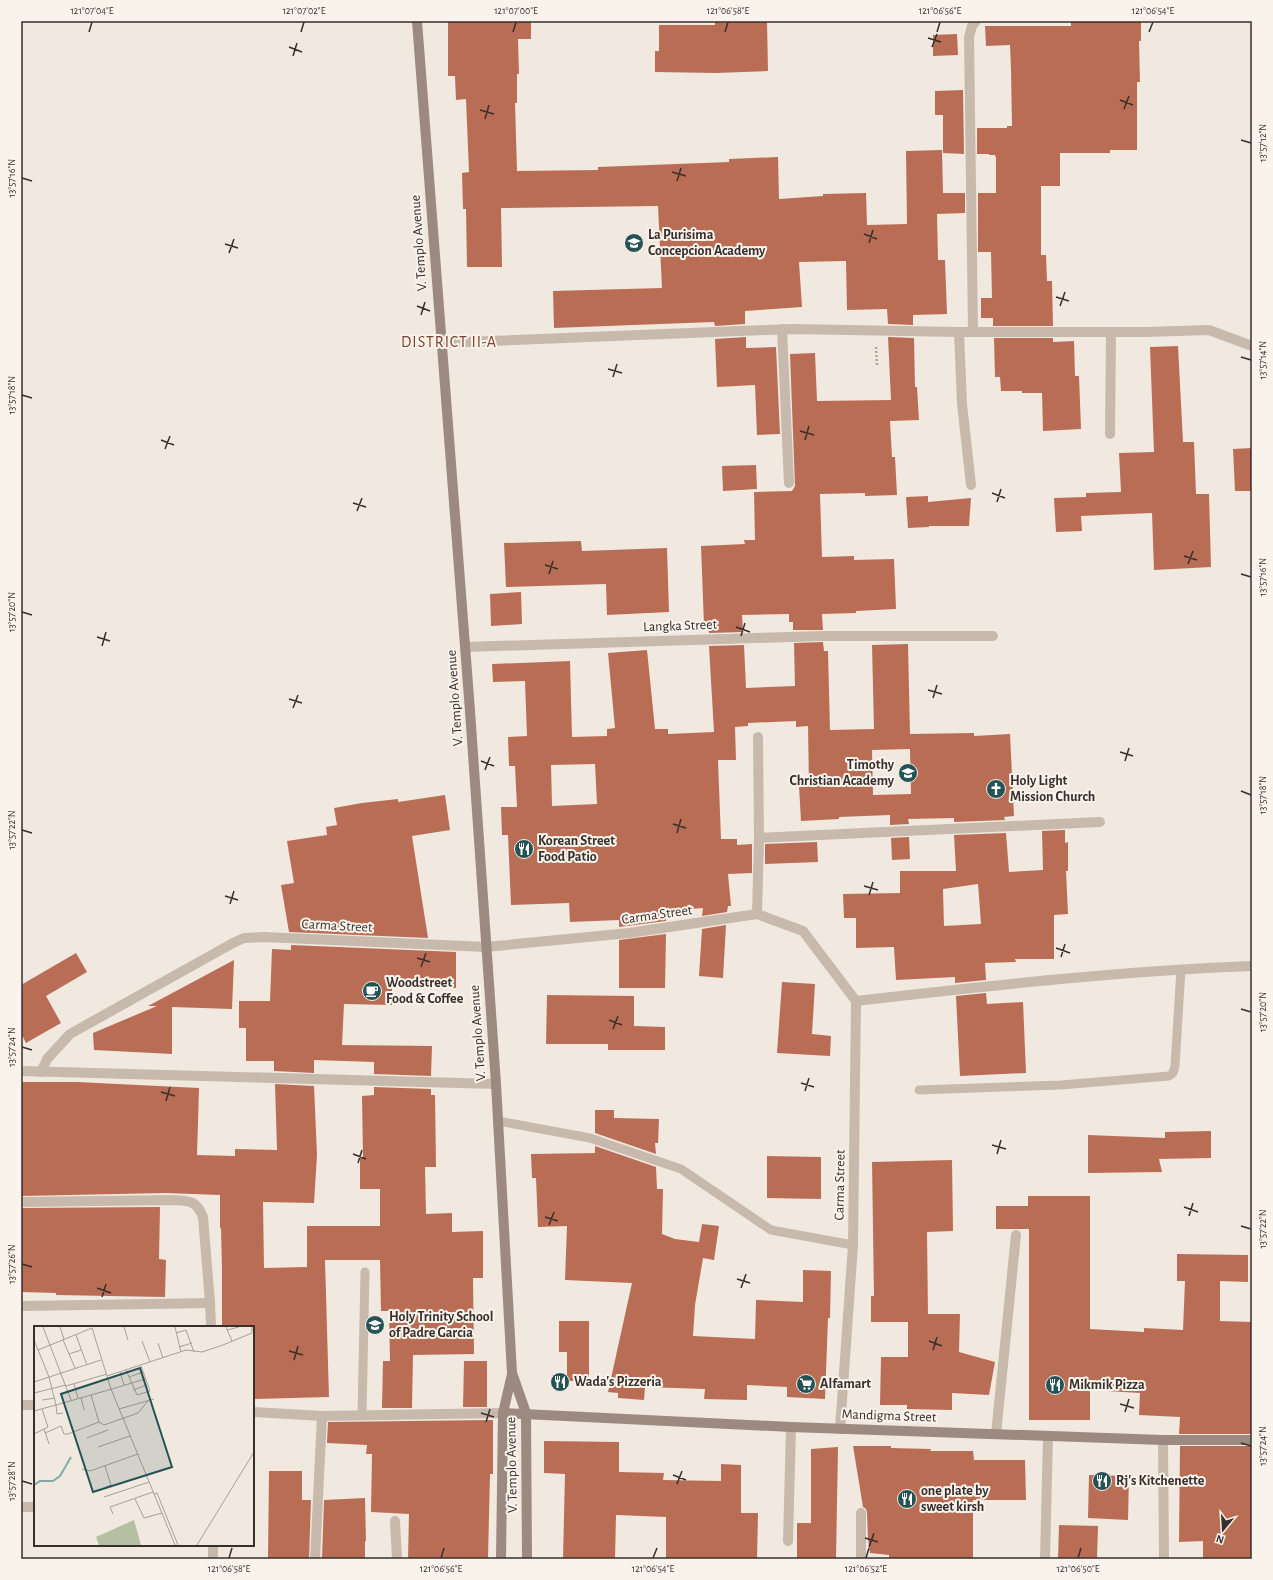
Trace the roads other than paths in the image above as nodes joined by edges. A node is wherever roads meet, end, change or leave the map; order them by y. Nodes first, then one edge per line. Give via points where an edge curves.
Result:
1 (417, 21) edge
2 (976, 21) edge
3 (782, 329) junction
4 (958, 332) junction
5 (974, 332) junction
6 (1111, 332) junction
7 (441, 343) junction
8 (1252, 346) edge
9 (1110, 434) dead end
10 (789, 483) dead end
11 (971, 485) dead end
12 (993, 636) dead end
13 (465, 647) junction
14 (758, 737) dead end
15 (1100, 822) dead end
16 (759, 838) junction
17 (757, 914) junction
18 (486, 947) junction
19 (1252, 966) edge
20 (1181, 969) junction
21 (856, 1001) junction
22 (21, 1071) edge
23 (41, 1072) junction
24 (496, 1084) junction
25 (919, 1090) dead end
26 (498, 1121) junction
27 (21, 1202) edge
28 (1016, 1235) dead end
29 (853, 1245) junction
30 (365, 1272) dead end
31 (210, 1303) junction
32 (21, 1306) edge
33 (211, 1326) edge
34 (512, 1373) junction
35 (21, 1405) edge
36 (34, 1405) edge
37 (254, 1412) edge
38 (503, 1413) junction
39 (526, 1413) junction
40 (362, 1415) junction
41 (322, 1416) junction
42 (791, 1427) junction
43 (840, 1429) junction
44 (996, 1434) junction
45 (1048, 1436) junction
46 (1163, 1440) junction
47 (1252, 1440) edge
48 (21, 1507) edge
49 (34, 1507) edge
50 (861, 1513) dead end
51 (395, 1521) dead end
52 (788, 1541) dead end
53 (213, 1546) edge
54 (213, 1559) edge
55 (315, 1559) edge
56 (397, 1559) edge
57 (501, 1559) edge
58 (527, 1559) edge
59 (861, 1559) edge
60 (1045, 1559) edge
61 (1164, 1559) edge

1 - 7 main road, V. Templo Avenue
2 - 5 street via 969,37
3 - 4 street
3 - 7 street
3 - 10 street
4 - 5 street
4 - 11 street via 962,404
5 - 6 street
6 - 8 street via 1209,330
6 - 9 street
7 - 13 main road, V. Templo Avenue
12 - 13 street, Langka Street via 823,636
13 - 18 main road, V. Templo Avenue
14 - 16 street
15 - 16 street
16 - 17 street
17 - 18 street, Carma Street via 629,933
17 - 21 street, Carma Street via 803,931
18 - 23 street, Carma Street via 244,938 70,1034 47,1059
18 - 24 main road, V. Templo Avenue
19 - 20 street
20 - 21 street via 1027,982
20 - 25 lane via 1175,1066 1169,1076 1061,1085
21 - 29 street, Carma Street
22 - 23 street
23 - 24 street
24 - 26 main road, V. Templo Avenue
26 - 29 lane via 590,1138 681,1169 772,1230
26 - 34 main road, V. Templo Avenue
27 - 31 street via 191,1201 199,1207 203,1217
28 - 44 street
29 - 43 street, Carma Street
30 - 40 lane
31 - 32 street
31 - 33 street
34 - 38 main road, V. Templo Avenue
34 - 39 main road, V. Templo Avenue
35 - 36 street
37 - 41 street
38 - 39 main road, Mandigma Street
38 - 40 street
38 - 57 main road, V. Templo Avenue
39 - 42 main road, Mandigma Street
39 - 58 main road, V. Templo Avenue
40 - 41 street
41 - 55 street
42 - 43 main road, Mandigma Street
42 - 52 street
43 - 44 main road, Mandigma Street
44 - 45 main road, Mandigma Street
45 - 46 main road, Mandigma Street
45 - 60 street
46 - 47 main road, Mandigma Street
46 - 61 street
48 - 49 street
50 - 59 street
51 - 56 street
53 - 54 street

